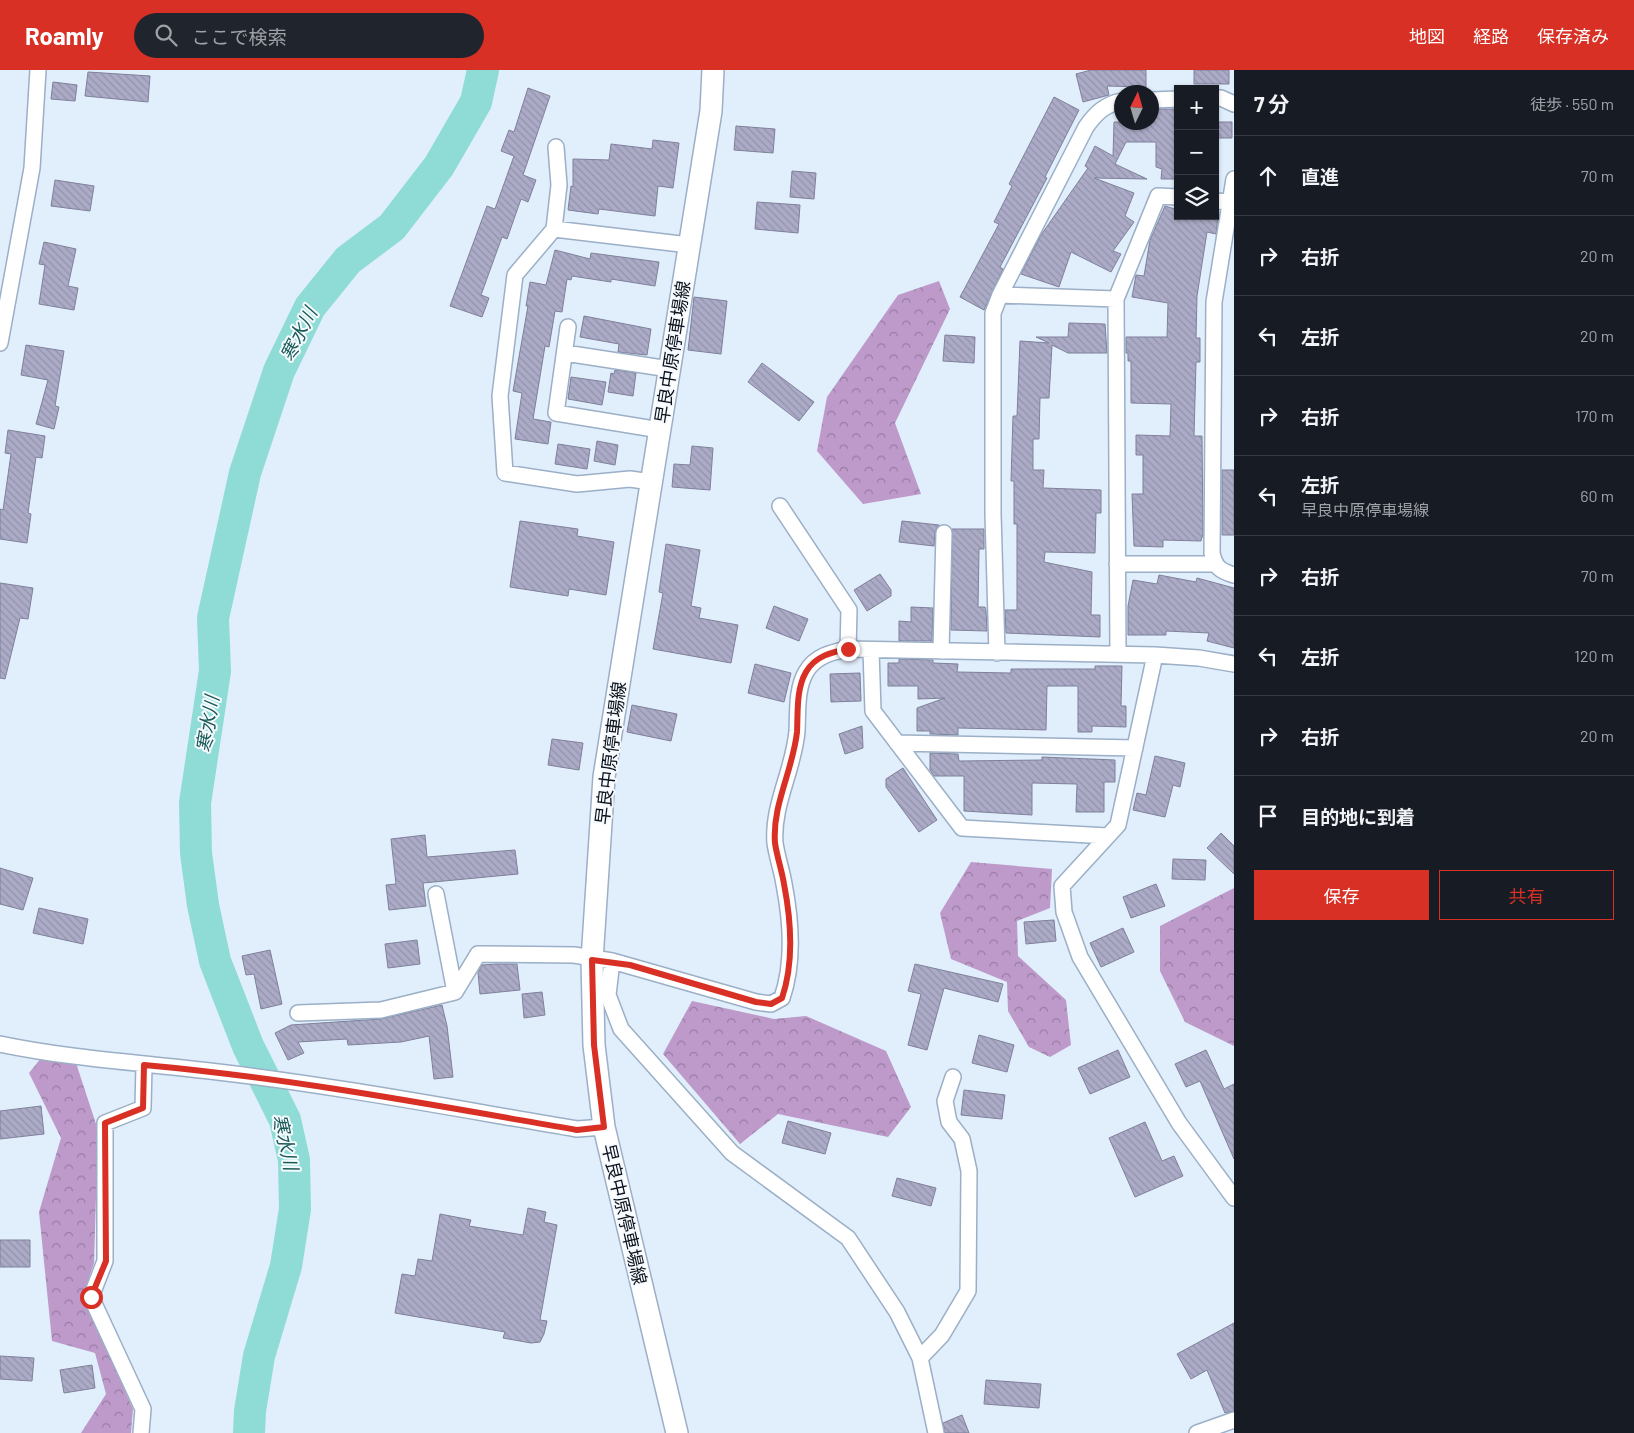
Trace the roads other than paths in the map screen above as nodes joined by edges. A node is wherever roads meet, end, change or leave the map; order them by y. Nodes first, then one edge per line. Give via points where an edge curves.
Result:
1 (38, 70) edge
2 (713, 70) edge
3 (1219, 98) edge
4 (1174, 99) edge
5 (1159, 100) edge
6 (1114, 104) edge
7 (1234, 104) edge
8 (556, 147) dead end
9 (1234, 179) edge
10 (1174, 198) edge
11 (1219, 201) edge
12 (1232, 202) junction
13 (554, 229) junction
14 (689, 245) junction
15 (1000, 295) junction
16 (1116, 299) junction
17 (568, 327) dead end
18 (0, 342) edge
19 (565, 353) junction
20 (669, 369) junction
21 (660, 430) junction
22 (651, 482) junction
23 (780, 506) dead end
24 (944, 533) dead end
25 (1117, 564) junction
26 (1214, 564) junction
27 (1234, 575) edge
28 (848, 649) junction
29 (870, 650) junction
30 (941, 651) junction
31 (997, 652) junction
32 (1118, 654) junction
33 (1155, 655) junction
34 (1234, 664) edge
35 (897, 743) junction
36 (1135, 748) junction
37 (1108, 836) junction
38 (436, 894) dead end
39 (602, 961) junction
40 (455, 992) junction
41 (298, 1013) dead end
42 (0, 1044) edge
43 (144, 1065) junction
44 (953, 1077) dead end
45 (604, 1127) junction
46 (1234, 1198) edge
47 (920, 1358) junction
48 (1234, 1420) edge
49 (141, 1433) edge
50 (677, 1433) edge
51 (936, 1433) edge
52 (1197, 1433) edge

1 - 18 street via 32,168
2 - 14 main road, 早良中原停車場線 via 711,111
3 - 7 street
4 - 5 street
6 - 15 street via 1095,114 1086,127
8 - 13 street via 559,185
9 - 12 street
10 - 16 street via 1158,196
11 - 12 street
12 - 26 street via 1214,302
13 - 14 street
13 - 22 street via 515,275 500,396 505,473 577,484 630,479
14 - 20 main road, 早良中原停車場線
15 - 16 street
15 - 31 street via 993,313 992,332
16 - 25 street
17 - 19 street
19 - 20 street
19 - 21 street via 556,413
20 - 21 main road, 早良中原停車場線
21 - 22 main road, 早良中原停車場線
22 - 39 main road, 早良中原停車場線 via 604,777
23 - 28 street via 849,610
24 - 30 street
25 - 26 street
25 - 32 street
26 - 27 street via 1222,572
28 - 29 street
28 - 39 street via 817,659 806,672 799,698 793,757 777,810 775,843 789,918 788,981 782,998 771,1004 756,1002
29 - 30 street
29 - 35 street via 873,712
30 - 31 street
31 - 32 street
32 - 33 street
33 - 34 street
33 - 36 street
35 - 36 street
35 - 37 street via 962,828
36 - 37 street via 1118,825
37 - 46 street via 1062,886 1064,912 1080,957 1179,1122
38 - 40 street
39 - 40 street via 574,955 478,954
39 - 45 main road, 早良中原停車場線 via 594,1045
39 - 47 street via 608,995 621,1029 732,1153 848,1238 897,1312
40 - 41 street via 381,1010
42 - 43 street
43 - 45 street via 308,1084 577,1130
43 - 49 street via 143,1108 105,1123 106,1261 91,1297 143,1409
44 - 47 street via 946,1102 949,1122 962,1139 969,1171 968,1291 942,1335
45 - 50 main road, 早良中原停車場線
47 - 51 street
48 - 52 street

